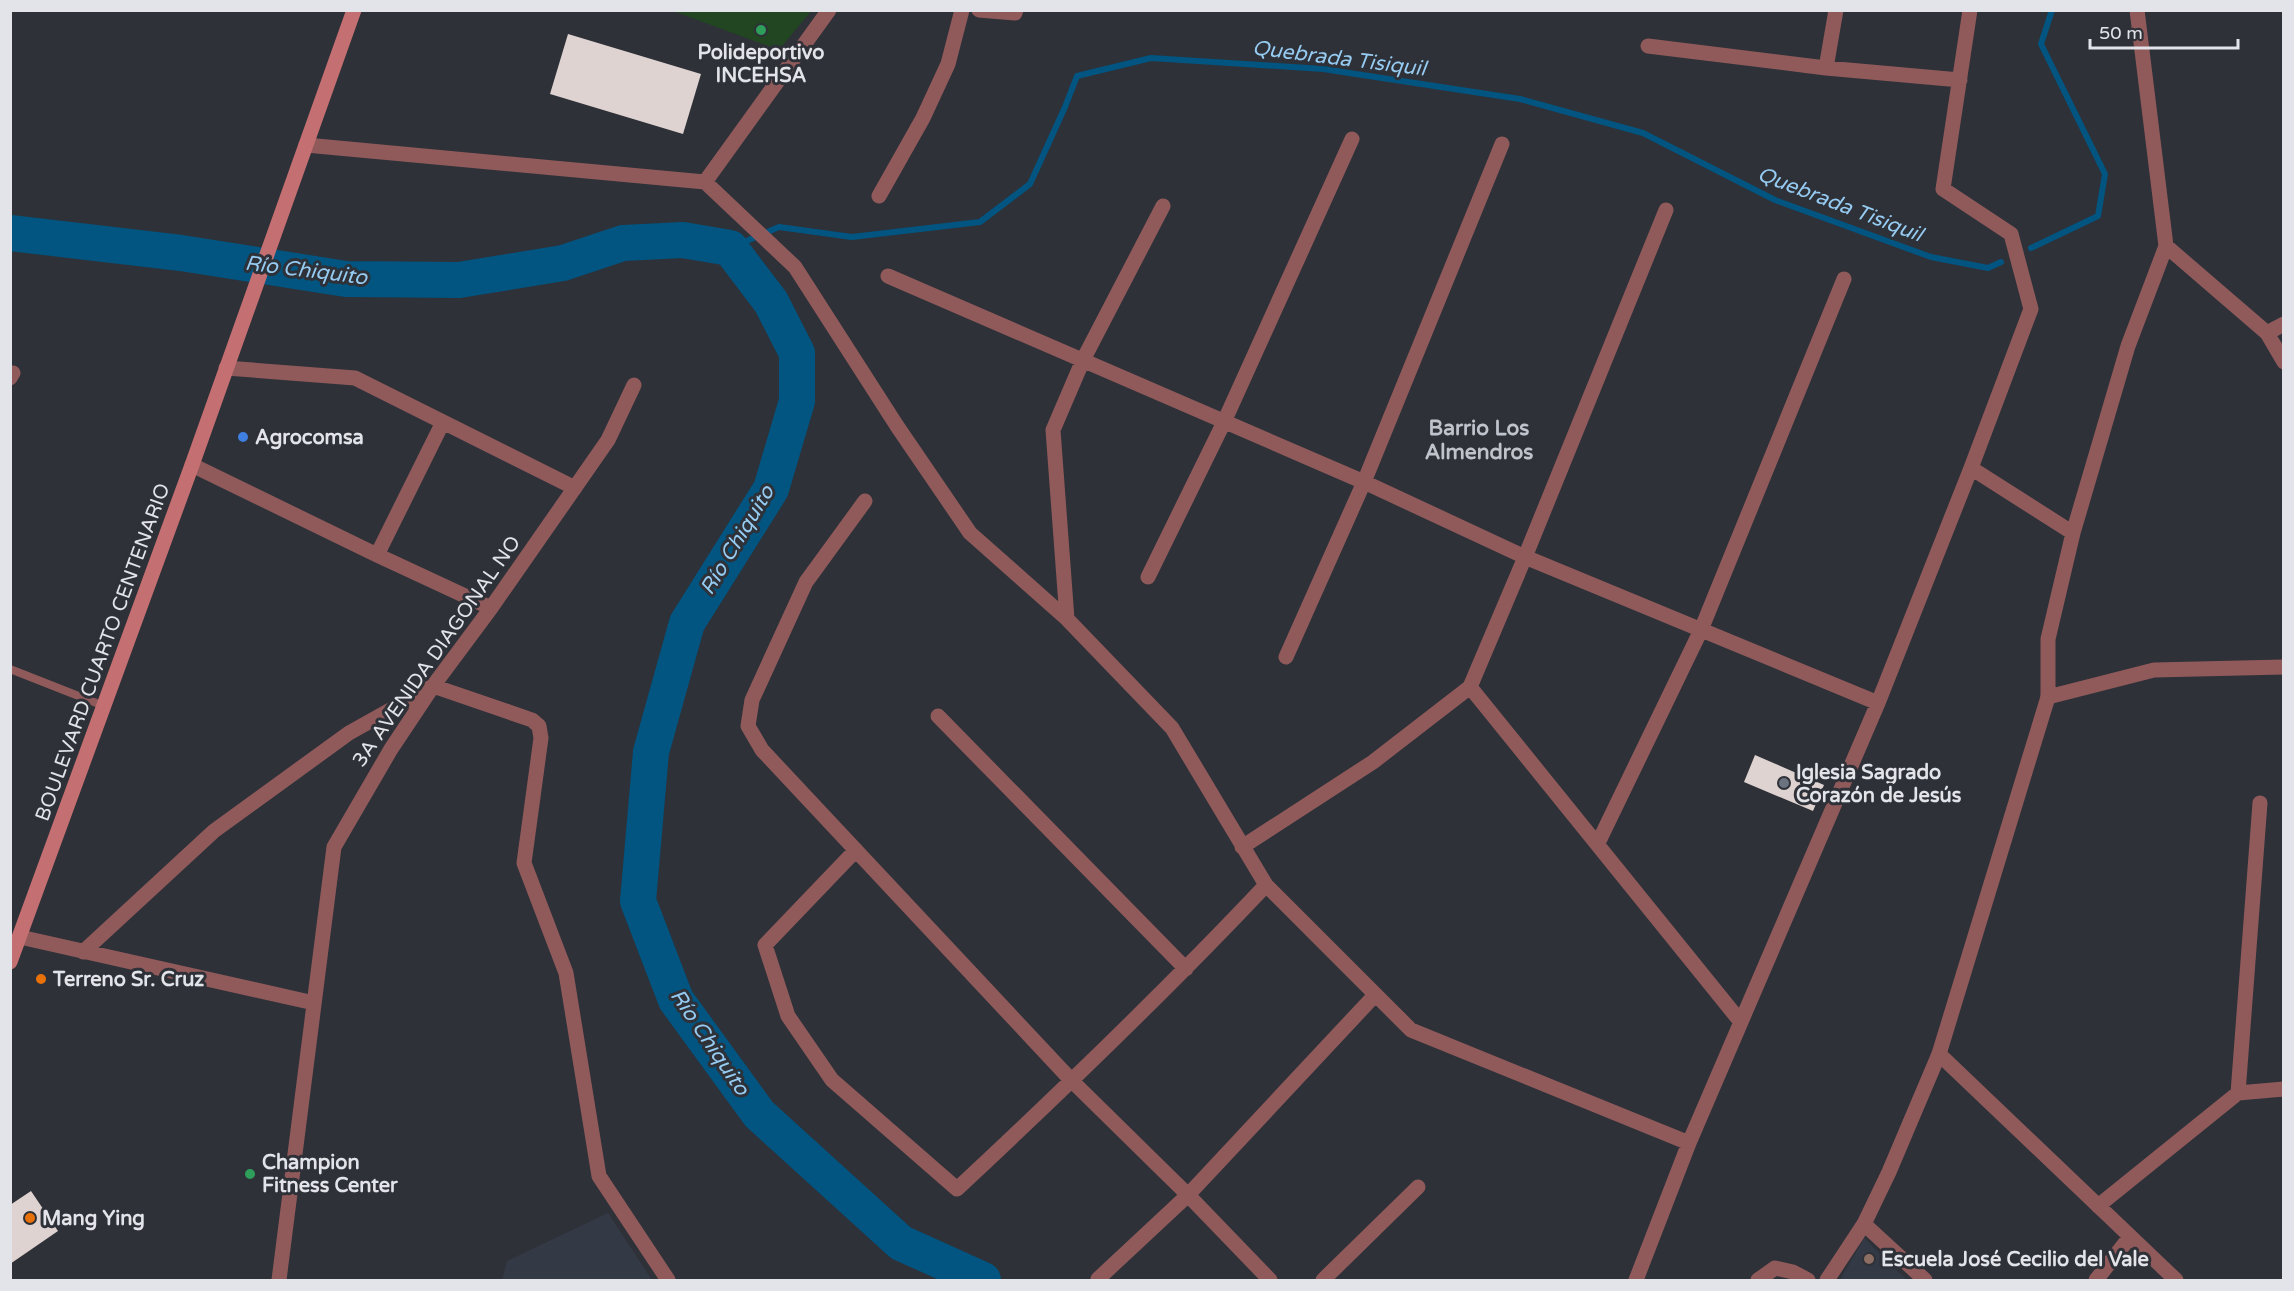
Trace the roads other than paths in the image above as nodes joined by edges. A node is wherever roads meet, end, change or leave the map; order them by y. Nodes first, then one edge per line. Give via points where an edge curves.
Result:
1 (354, 10) edge
2 (829, 10) edge
3 (962, 10) edge
4 (980, 10) edge
5 (1016, 10) edge
6 (1836, 10) edge
7 (1970, 10) edge
8 (2137, 10) edge
9 (1648, 46) dead end
10 (1826, 68) junction
11 (1959, 80) junction
12 (1352, 139) dead end
13 (1502, 144) dead end
14 (306, 145) junction
15 (705, 182) junction
16 (879, 196) dead end
17 (1163, 206) dead end
18 (1666, 210) dead end
19 (2166, 246) junction
20 (888, 276) dead end
21 (1844, 279) dead end
22 (2283, 324) edge
23 (2267, 333) junction
24 (1083, 360) junction
25 (228, 361) junction
26 (2283, 362) edge
27 (634, 385) dead end
28 (443, 422) junction
29 (1224, 422) junction
30 (192, 465) junction
31 (1971, 468) junction
32 (1364, 482) junction
33 (575, 488) junction
34 (865, 501) dead end
35 (2073, 533) junction
36 (377, 555) junction
37 (1525, 557) junction
38 (1148, 577) dead end
39 (491, 608) junction
40 (1067, 619) junction
41 (1701, 630) junction
42 (1286, 657) dead end
43 (2283, 667) edge
44 (10, 669) edge
45 (433, 686) junction
46 (1470, 687) junction
47 (2048, 697) junction
48 (1878, 703) junction
49 (104, 706) junction
50 (938, 716) dead end
51 (2260, 803) dead end
52 (1598, 843) junction
53 (1242, 847) junction
54 (856, 850) junction
55 (1266, 885) junction
56 (20, 937) junction
57 (83, 952) junction
58 (10, 962) edge
59 (1186, 969) junction
60 (1376, 995) junction
61 (314, 1003) junction
62 (1740, 1021) junction
63 (1939, 1054) junction
64 (1072, 1081) junction
65 (2283, 1089) edge
66 (2238, 1093) junction
67 (1689, 1143) junction
68 (1418, 1187) dead end
69 (1188, 1195) junction
70 (2098, 1206) junction
71 (1863, 1224) junction
72 (2130, 1237) junction
73 (1098, 1279) edge
74 (279, 1281) edge
75 (668, 1281) edge
76 (1270, 1281) edge
77 (1323, 1281) edge
78 (1636, 1281) edge
79 (1758, 1281) edge
80 (1808, 1281) edge
81 (1827, 1281) edge
82 (1925, 1281) edge
83 (2096, 1281) edge
84 (2176, 1281) edge

1 - 14 main road, BOULEVARD CUARTO CENTENARIO
2 - 15 street
3 - 16 street via 948,64
4 - 5 street
6 - 10 street
7 - 11 street
8 - 19 street
9 - 10 street
10 - 11 street
11 - 31 street via 1943,189 2010,234 2031,309
12 - 29 street
13 - 32 street
14 - 15 street
14 - 25 main road, BOULEVARD CUARTO CENTENARIO
15 - 40 street via 795,267 970,533
17 - 24 street
18 - 37 street
19 - 23 street
19 - 35 street via 2128,346
20 - 24 street
21 - 41 street
22 - 23 street
23 - 26 street
24 - 29 street
24 - 40 street via 1053,430
25 - 28 street via 355,378
25 - 30 main road, BOULEVARD CUARTO CENTENARIO
27 - 33 street, 3A AVENIDA DIAGONAL NO via 608,440
28 - 33 street
28 - 36 street
29 - 32 street
29 - 38 street
30 - 36 street
30 - 49 main road, BOULEVARD CUARTO CENTENARIO
31 - 35 street
31 - 48 street
32 - 37 street
32 - 42 street
33 - 39 street, 3A AVENIDA DIAGONAL NO
34 - 54 street via 806,582 752,700 748,726 762,750
35 - 47 street via 2048,639
36 - 39 street
37 - 41 street
37 - 46 street
39 - 45 street, 3A AVENIDA DIAGONAL NO
40 - 53 street via 1172,728
41 - 48 street
41 - 52 street
43 - 47 street via 2154,670
44 - 49 lane
45 - 57 street via 349,733 214,831
45 - 61 street, 3A AVENIDA DIAGONAL NO via 391,748 334,847
45 - 75 street via 532,720 539,726 541,738 524,863 566,973 598,1176
46 - 52 street
46 - 53 street via 1373,762
47 - 63 street
48 - 62 street
49 - 56 main road, BOULEVARD CUARTO CENTENARIO
50 - 59 street
51 - 66 street
52 - 62 street
53 - 55 street
54 - 64 street
54 - 64 street via 765,945 788,1016 832,1080 957,1189
55 - 59 street
55 - 60 street
56 - 57 street
56 - 58 main road, BOULEVARD CUARTO CENTENARIO
57 - 61 street
59 - 64 street
60 - 67 street via 1411,1030
60 - 69 street
61 - 74 street, 3A AVENIDA DIAGONAL NO
62 - 67 street
63 - 70 street
63 - 71 street
64 - 69 street
65 - 66 street
66 - 70 street
67 - 78 street
68 - 77 street
69 - 73 street
69 - 76 street
70 - 72 street
71 - 81 street
71 - 82 street
72 - 83 street
72 - 84 street
79 - 80 street via 1775,1268

